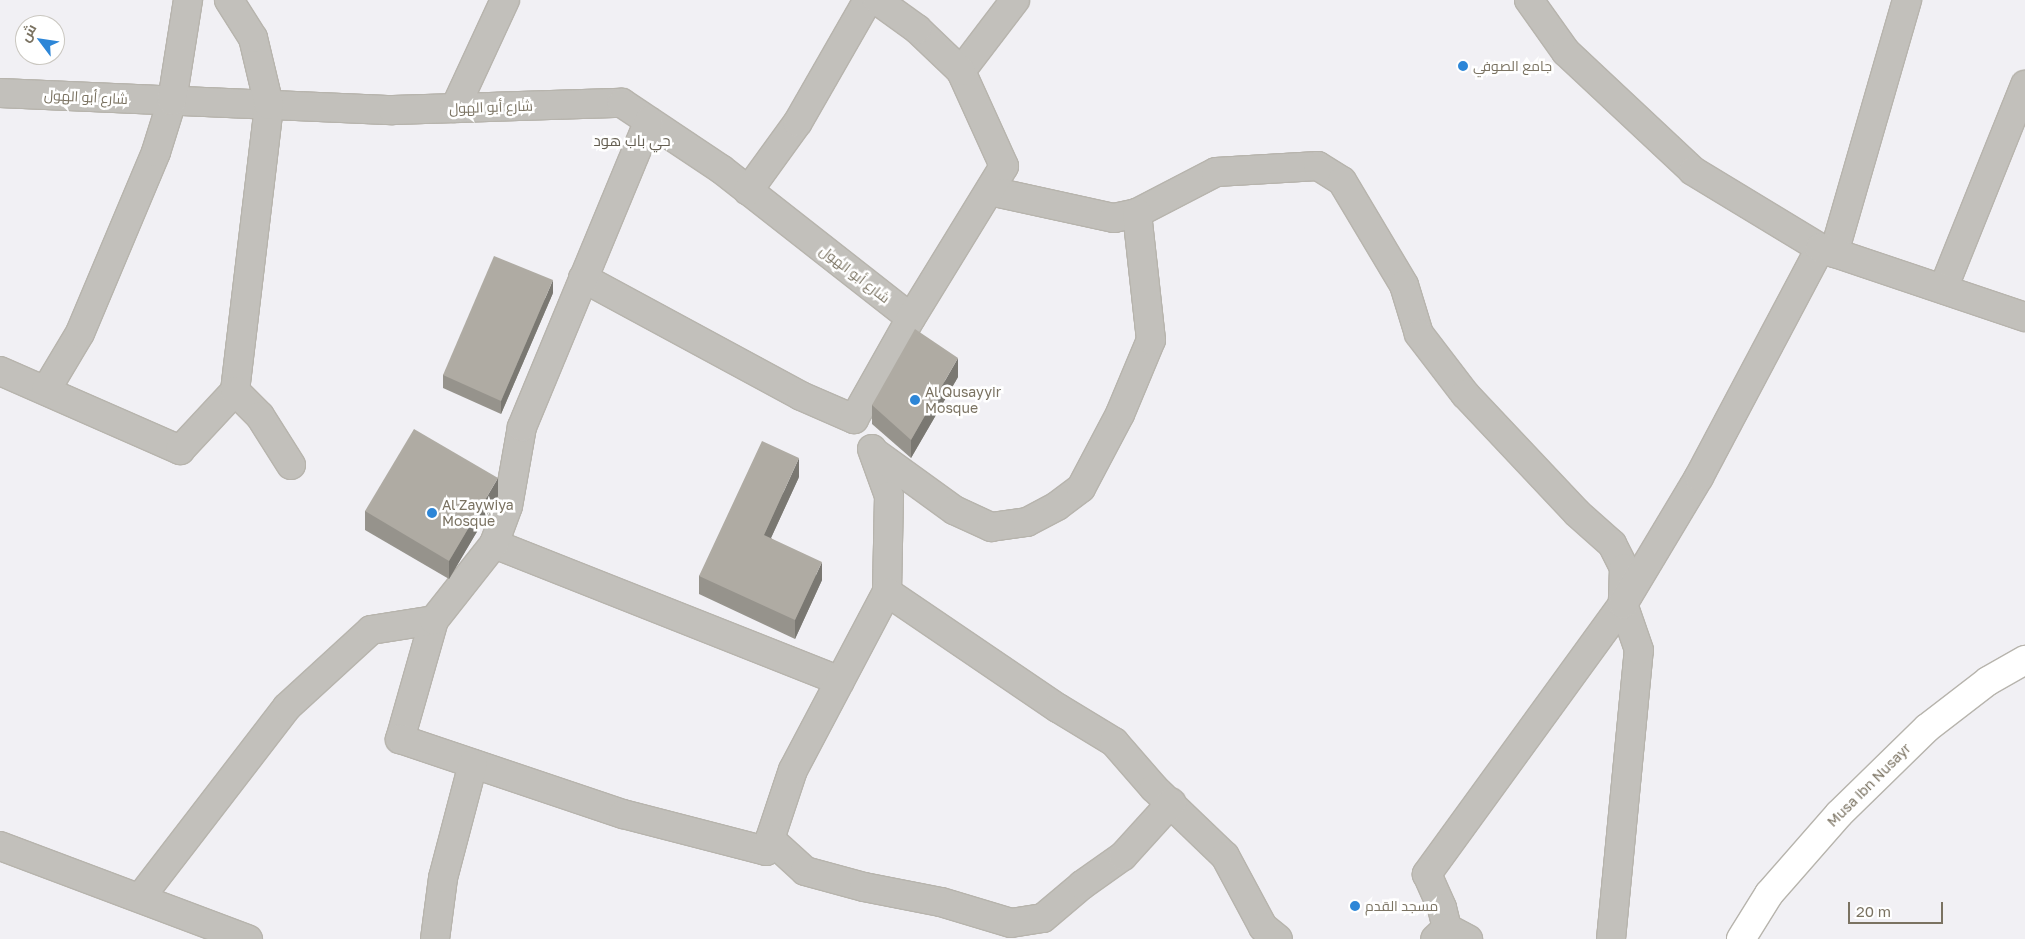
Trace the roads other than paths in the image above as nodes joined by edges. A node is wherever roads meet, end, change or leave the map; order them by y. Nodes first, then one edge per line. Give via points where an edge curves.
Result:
1 (188, 0) edge
2 (229, 0) edge
3 (505, 0) edge
4 (868, 0) edge
5 (877, 0) edge
6 (1015, 0) edge
7 (1529, 0) edge
8 (1908, 0) edge
9 (961, 71) junction
10 (2025, 86) edge
11 (0, 93) edge
12 (172, 101) junction
13 (269, 105) junction
14 (455, 108) junction
15 (649, 121) junction
16 (748, 191) junction
17 (990, 191) junction
18 (1137, 213) junction
19 (1827, 250) junction
20 (583, 278) junction
21 (1943, 289) junction
22 (2025, 317) edge
23 (911, 318) junction
24 (0, 371) edge
25 (46, 390) junction
26 (235, 391) junction
27 (854, 419) junction
28 (874, 452) junction
29 (291, 465) dead end
30 (494, 544) junction
31 (887, 592) junction
32 (1623, 604) junction
33 (434, 620) junction
34 (2025, 660) edge
35 (840, 682) junction
36 (473, 764) junction
37 (1171, 803) junction
38 (770, 839) junction
39 (0, 846) edge
40 (140, 898) junction
41 (1450, 935) edge
42 (248, 939) edge
43 (435, 939) edge
44 (1278, 939) edge
45 (1611, 939) edge
46 (1741, 939) edge

1 - 12 street
2 - 13 street via 253,38
3 - 14 street
4 - 16 street via 798,122
5 - 9 street via 917,29
6 - 9 street
7 - 19 street via 1566,52 1692,171
8 - 19 street
9 - 17 street via 1004,166
10 - 21 street
11 - 12 street, شارع أبو الهول
12 - 13 street, شارع أبو الهول
12 - 25 street via 156,152 80,333
13 - 14 street, شارع أبو الهول via 393,110
13 - 26 street
14 - 15 street, شارع أبو الهول via 622,103
15 - 16 street, شارع أبو الهول
15 - 20 street
16 - 23 street, شارع أبو الهول
17 - 18 street via 1114,218
17 - 23 street
18 - 28 street via 1151,340 1120,414 1081,488 1027,522 991,528 954,510
18 - 32 street via 1216,172 1318,166 1342,182 1404,286 1419,334 1465,394 1577,513 1612,544 1624,568
19 - 21 street
19 - 32 street via 1699,478
20 - 27 street via 801,396
20 - 30 street via 522,427 508,506
21 - 22 street
23 - 27 street
24 - 25 street
25 - 26 street via 180,450
26 - 29 street via 260,416
27 - 28 street
28 - 31 street via 889,496
30 - 33 street
30 - 35 street
31 - 35 street
31 - 37 street via 1058,708 1114,742
32 - 41 street via 1427,874
32 - 45 street via 1639,650
33 - 36 street via 400,739
33 - 40 street via 370,630 287,706
34 - 46 main road, Musa ibn Nusayr via 1988,681 1927,728 1839,814 1770,894
35 - 38 street via 794,770
36 - 38 street via 623,814 766,851
36 - 43 street via 443,878
37 - 38 street via 1123,856 1043,918 1011,923 941,902 805,871
37 - 44 street via 1225,856 1263,927
39 - 40 street
40 - 42 street

